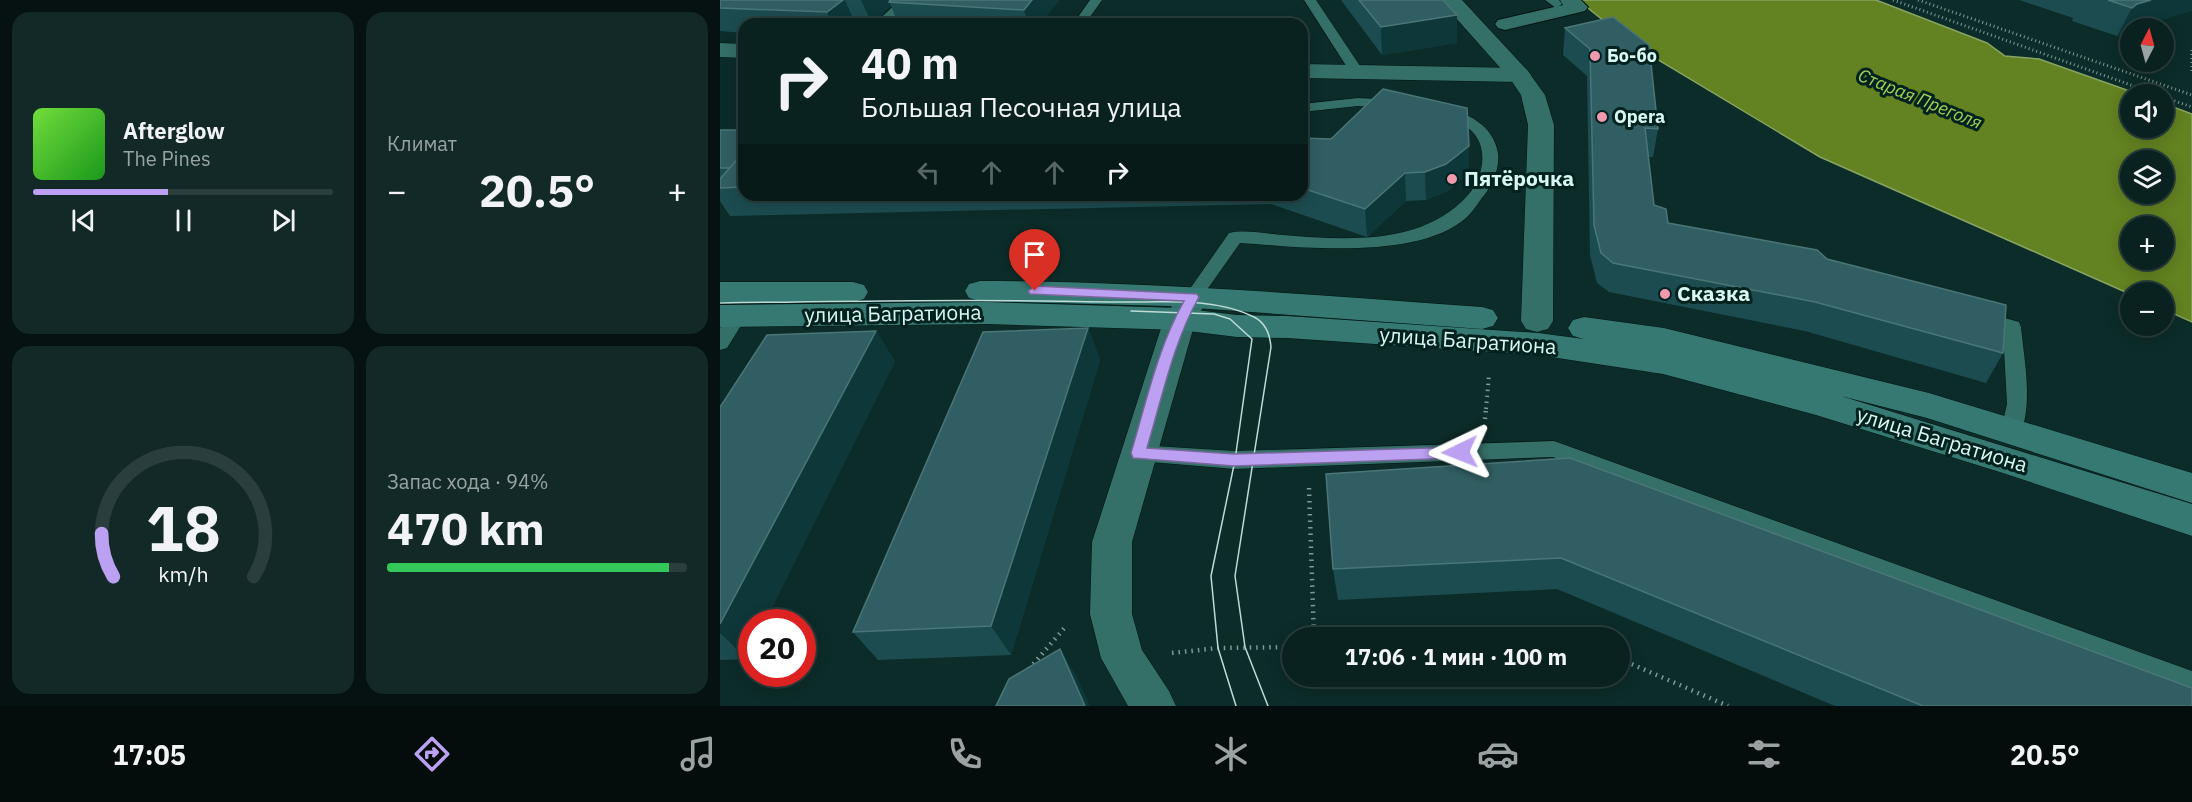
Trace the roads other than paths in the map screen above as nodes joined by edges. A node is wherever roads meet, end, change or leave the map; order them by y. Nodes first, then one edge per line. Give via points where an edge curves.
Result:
1 (912, 0) edge
2 (1096, 0) edge
3 (1310, 0) edge
4 (1450, 0) edge
5 (1559, 1) edge
6 (892, 18) edge
7 (1082, 18) edge
8 (1505, 24) dead end
9 (720, 50) edge
10 (738, 51) edge
11 (1308, 71) edge
12 (1357, 72) junction
13 (1519, 75) junction
14 (1308, 107) edge
15 (726, 308) edge
16 (1186, 308) junction
17 (1957, 310) edge
18 (1538, 333) junction
19 (720, 343) edge
20 (2012, 430) junction
21 (1138, 453) junction
22 (2192, 488) edge
23 (2192, 520) edge
24 (2192, 683) edge
25 (1153, 706) edge

1 - 6 street
2 - 7 lane
3 - 12 lane
4 - 13 street
5 - 8 street via 1578,7
9 - 10 street
11 - 12 street
12 - 13 street
13 - 18 street via 1533,95 1541,125
14 - 16 lane via 1358,102 1446,112 1483,132 1490,168 1474,202 1454,219 1417,236 1346,243 1234,237
15 - 16 main road, улица Багратиона via 987,313
15 - 19 lane
16 - 18 main road, улица Багратиона via 1237,326
16 - 21 street
17 - 20 lane via 2013,327 2017,404
18 - 20 main road, улица Багратиона via 1664,339
18 - 23 main road, улица Багратиона via 1817,402
20 - 22 main road, улица Багратиона
21 - 24 lane via 1234,460 1554,449
21 - 25 street via 1112,542 1111,614 1124,658

